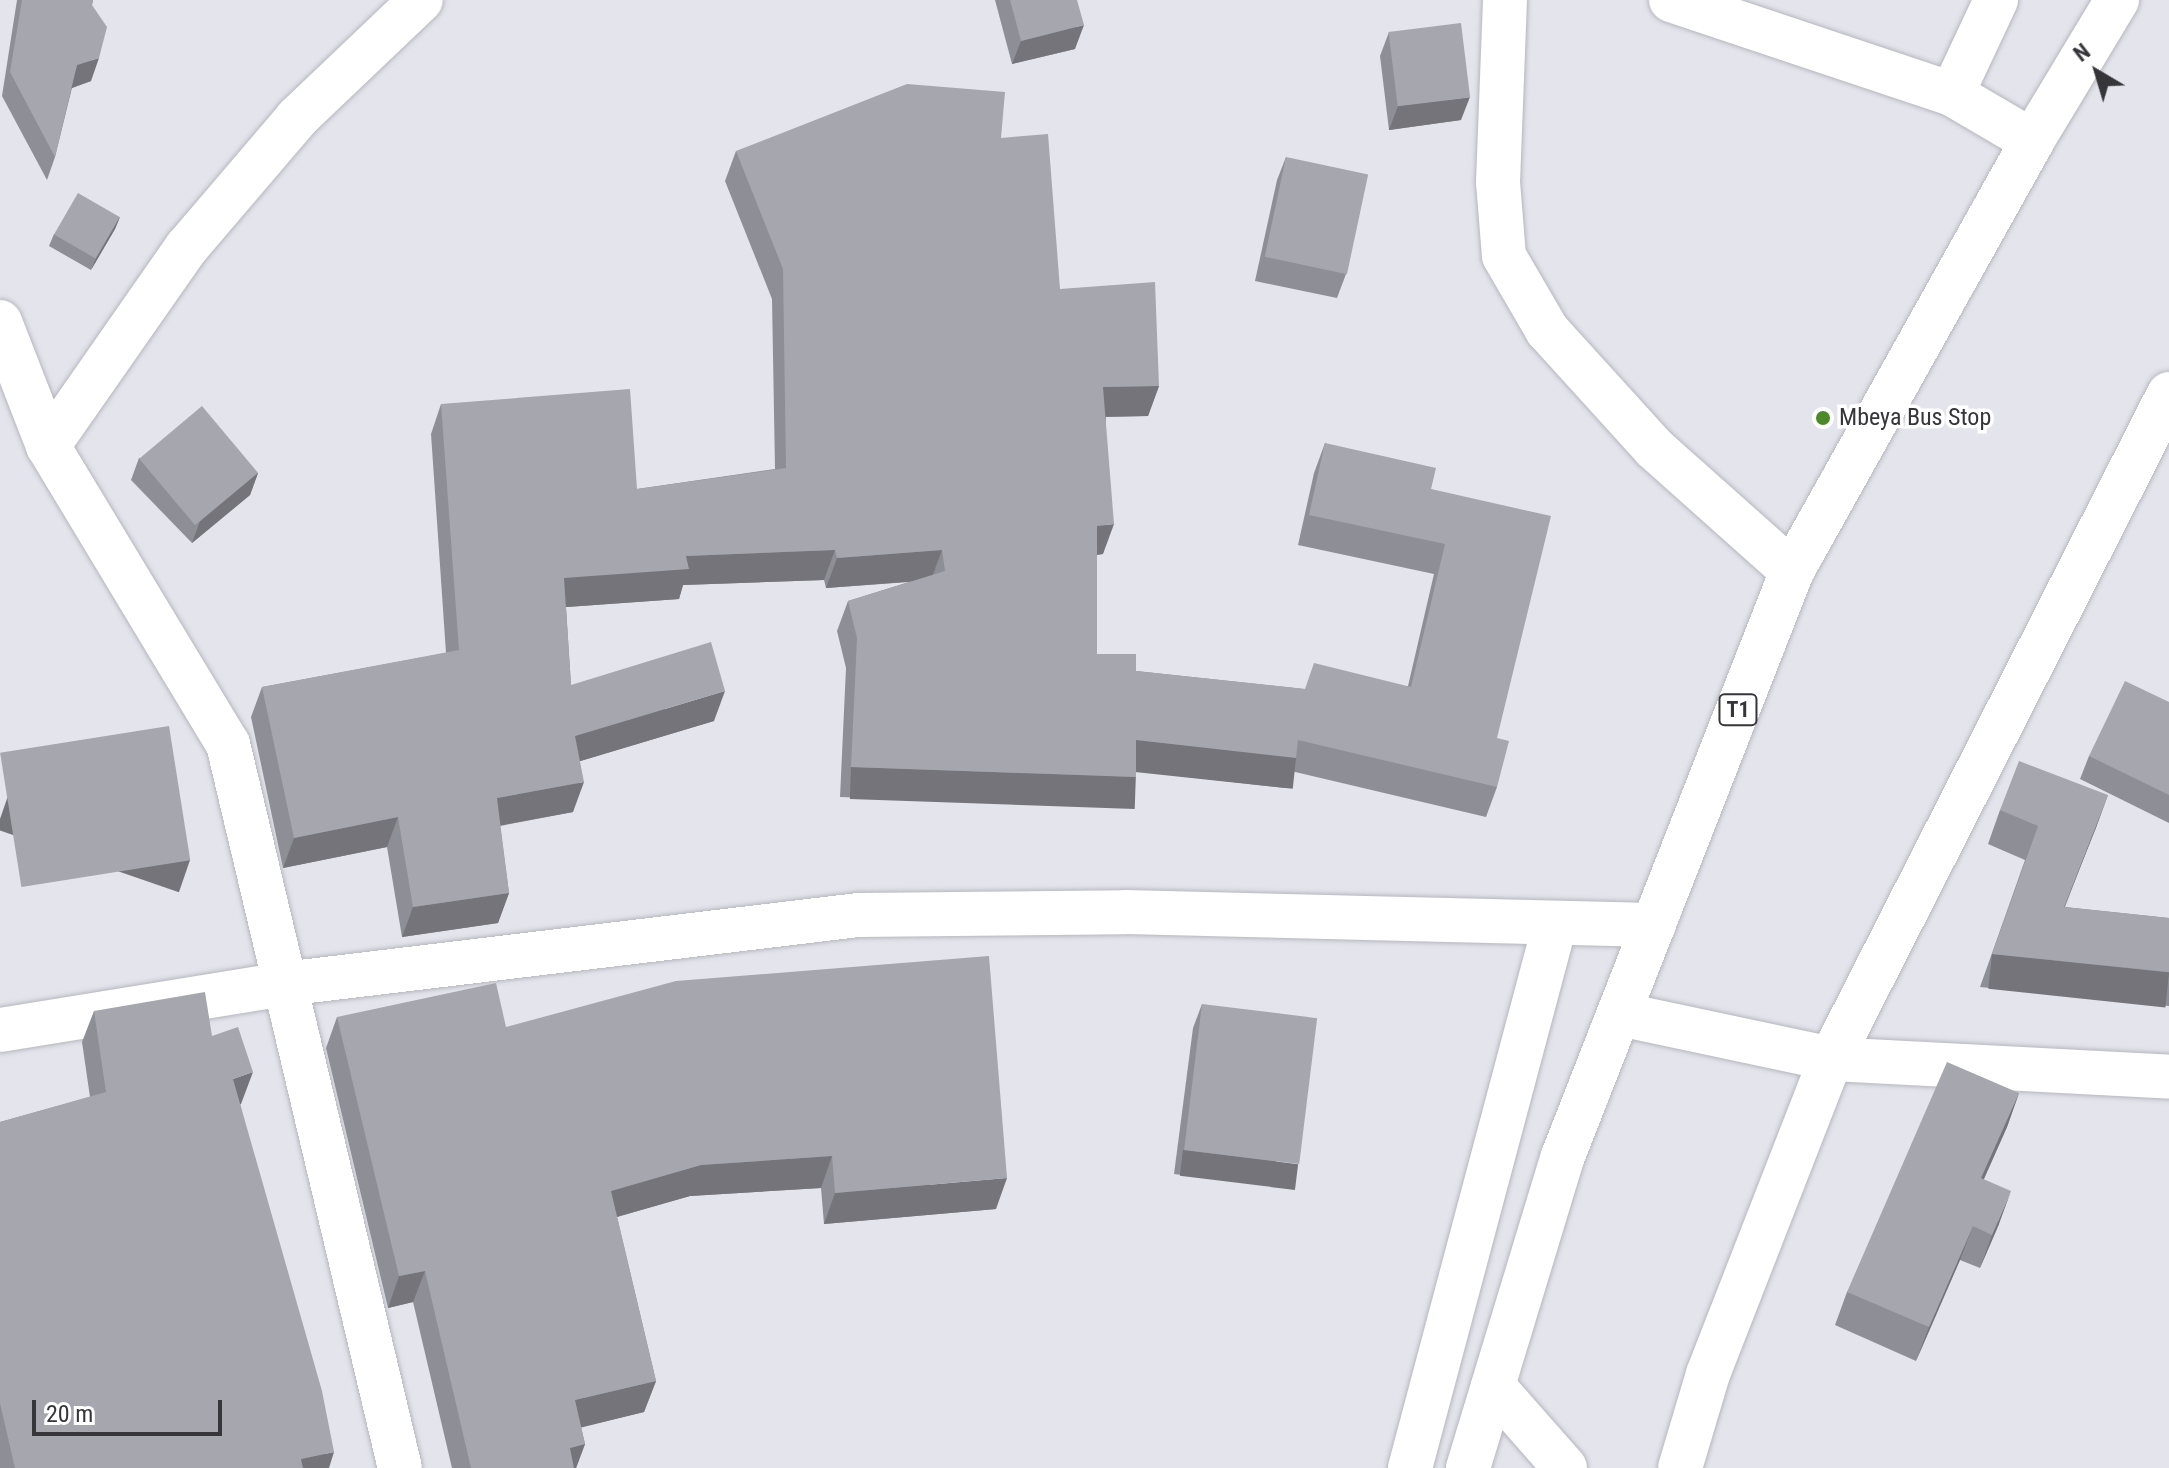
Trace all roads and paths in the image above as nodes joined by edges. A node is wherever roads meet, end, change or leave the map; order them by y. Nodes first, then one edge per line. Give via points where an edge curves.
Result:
1 (421, 0) edge
2 (1505, 0) edge
3 (1671, 0) edge
4 (1996, 0) edge
5 (2117, 0) edge
6 (1952, 94) junction
7 (2032, 141) junction
8 (0, 322) edge
9 (2169, 394) edge
10 (48, 446) junction
11 (1792, 571) junction
12 (1555, 924) junction
13 (1654, 925) junction
14 (284, 984) junction
15 (1620, 1014) junction
16 (0, 1030) edge
17 (1831, 1059) junction
18 (2169, 1077) edge
19 (1493, 1386) junction
20 (400, 1468) edge
21 (1410, 1468) edge
22 (1468, 1468) edge
23 (1565, 1468) edge
24 (1680, 1468) edge

1 - 10 main road via 297,118 187,247
2 - 11 main road via 1498,182 1504,256 1547,330 1643,436
3 - 6 main road
4 - 6 main road
5 - 7 main road, T1
6 - 7 main road
7 - 11 main road, T1
8 - 10 main road
9 - 17 main road
10 - 14 main road via 228,744
11 - 13 main road, T1
12 - 13 main road
12 - 14 main road via 1126,912 858,915
12 - 21 main road
13 - 15 main road, T1
14 - 16 main road
14 - 20 main road
15 - 17 main road
15 - 19 main road, T1 via 1563,1156
17 - 18 main road
17 - 24 main road via 1708,1374
19 - 22 main road, T1
19 - 23 main road

